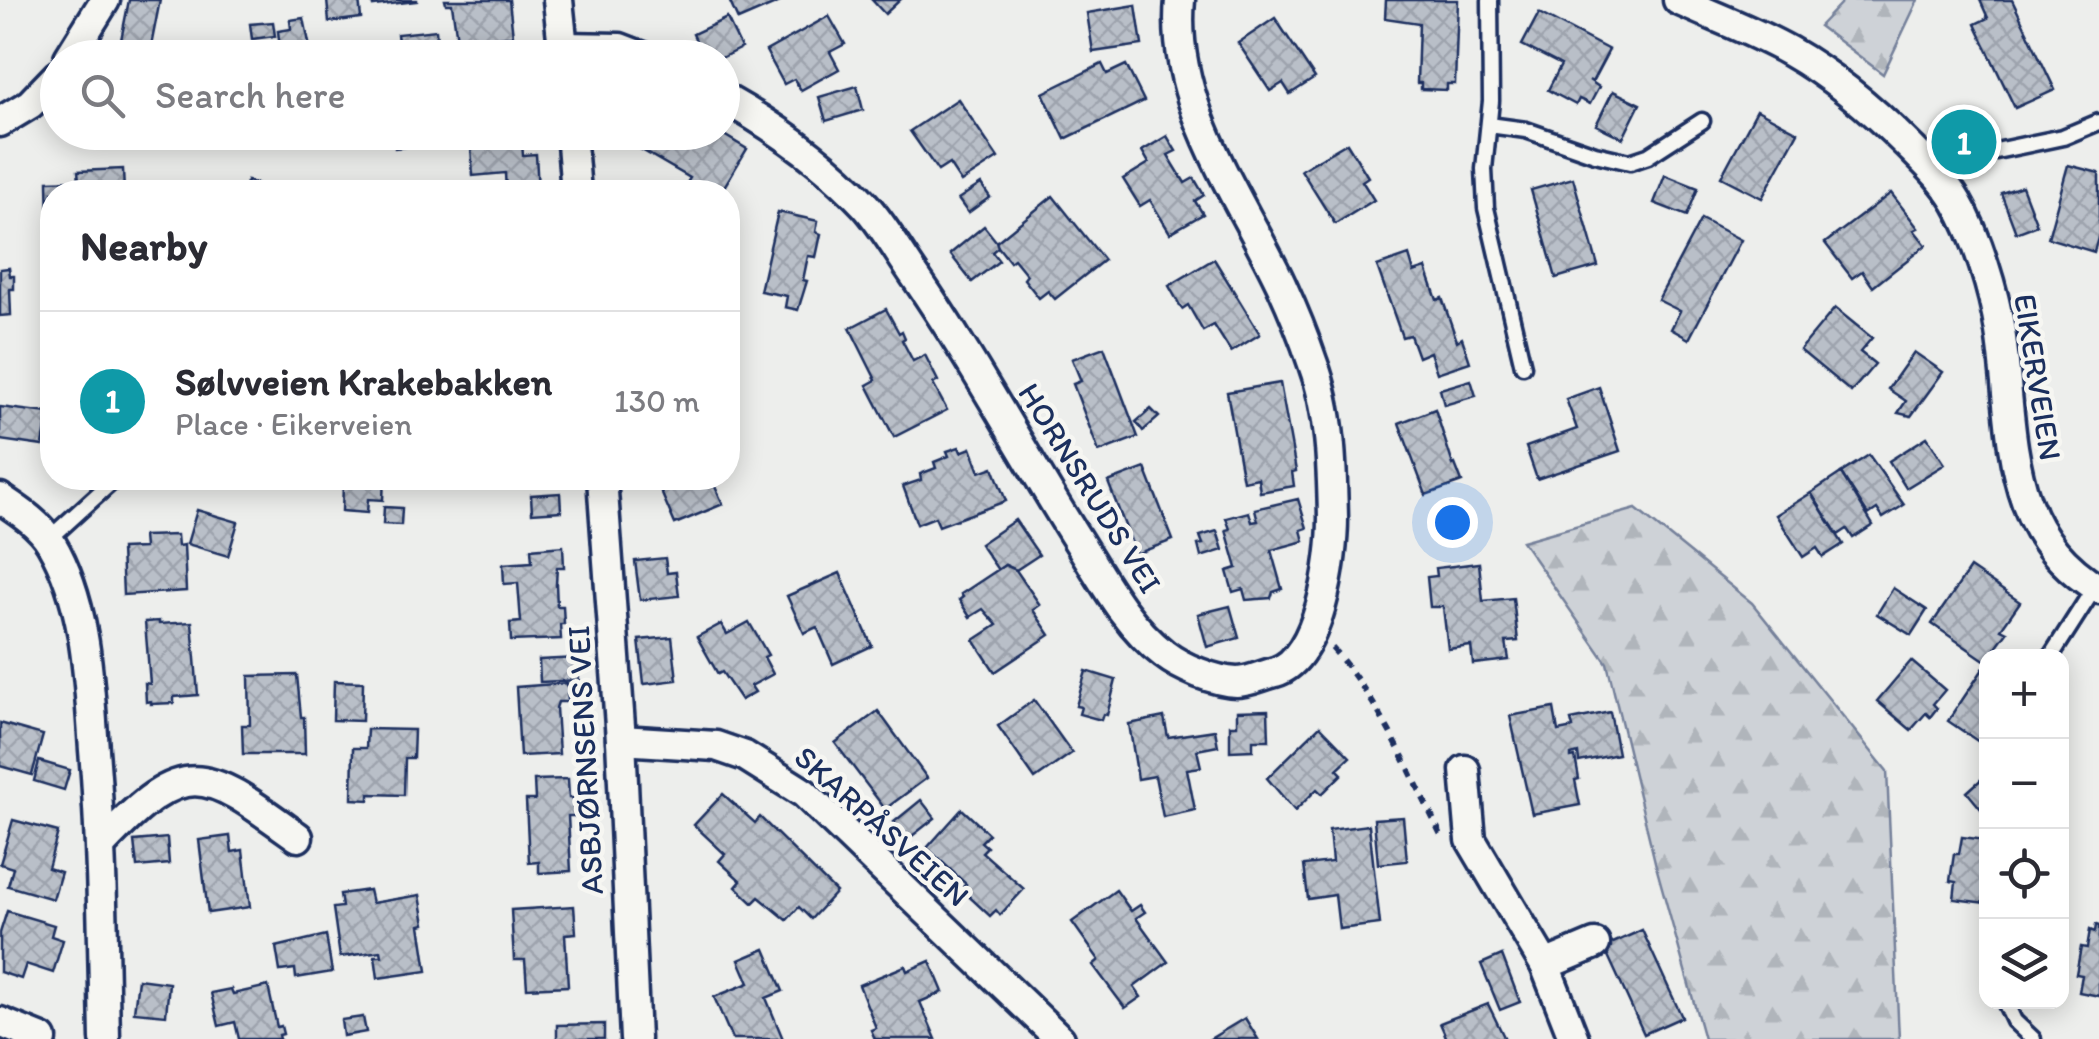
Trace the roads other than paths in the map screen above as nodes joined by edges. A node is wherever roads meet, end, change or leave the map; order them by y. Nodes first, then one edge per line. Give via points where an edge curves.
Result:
1 (104, 0) edge
2 (558, 0) edge
3 (1180, 0) edge
4 (1490, 0) edge
5 (1678, 0) edge
6 (80, 40) edge
7 (563, 40) edge
8 (40, 94) edge
9 (740, 109) edge
10 (1702, 120) dead end
11 (0, 122) edge
12 (2099, 122) edge
13 (1489, 125) junction
14 (572, 150) edge
15 (1940, 177) junction
16 (575, 180) edge
17 (1523, 366) dead end
18 (103, 490) edge
19 (603, 490) edge
20 (0, 498) edge
21 (50, 539) junction
22 (2097, 588) edge
23 (2056, 649) edge
24 (621, 740) junction
25 (1465, 770) dead end
26 (298, 837) dead end
27 (102, 844) junction
28 (1595, 944) dead end
29 (1545, 965) junction
30 (2008, 1009) edge
31 (0, 1022) edge
32 (42, 1039) edge
33 (105, 1039) edge
34 (636, 1039) edge
35 (1060, 1039) edge
36 (1574, 1039) edge
37 (2033, 1039) edge

1 - 6 street
2 - 7 street
3 - 9 street, HORNSRUDS VEI via 1180,54 1192,97 1280,284 1315,367 1325,410 1333,524 1314,628 1283,669 1238,682 1165,655 1120,608 952,330 867,207 812,157
4 - 13 lane
5 - 15 street, EIKERVEIEN via 1789,51 1866,104
8 - 11 street
10 - 13 lane via 1630,162
12 - 15 lane via 2063,137 1972,156
13 - 17 lane via 1486,208
14 - 16 street
15 - 22 street, EIKERVEIEN via 1976,242 2000,329 2013,449 2030,514 2060,560
18 - 21 lane
19 - 24 street, ASBJØRNSENS VEI
20 - 21 street
21 - 27 street via 68,578 88,658
22 - 23 lane
24 - 34 street, ASBJØRNSENS VEI
24 - 35 street, SKARPÅSVEIEN via 716,746 788,782
25 - 29 street via 1470,840
26 - 27 street via 240,795 194,780 154,796
27 - 33 street
28 - 29 street
29 - 36 street
30 - 37 lane
31 - 32 street

